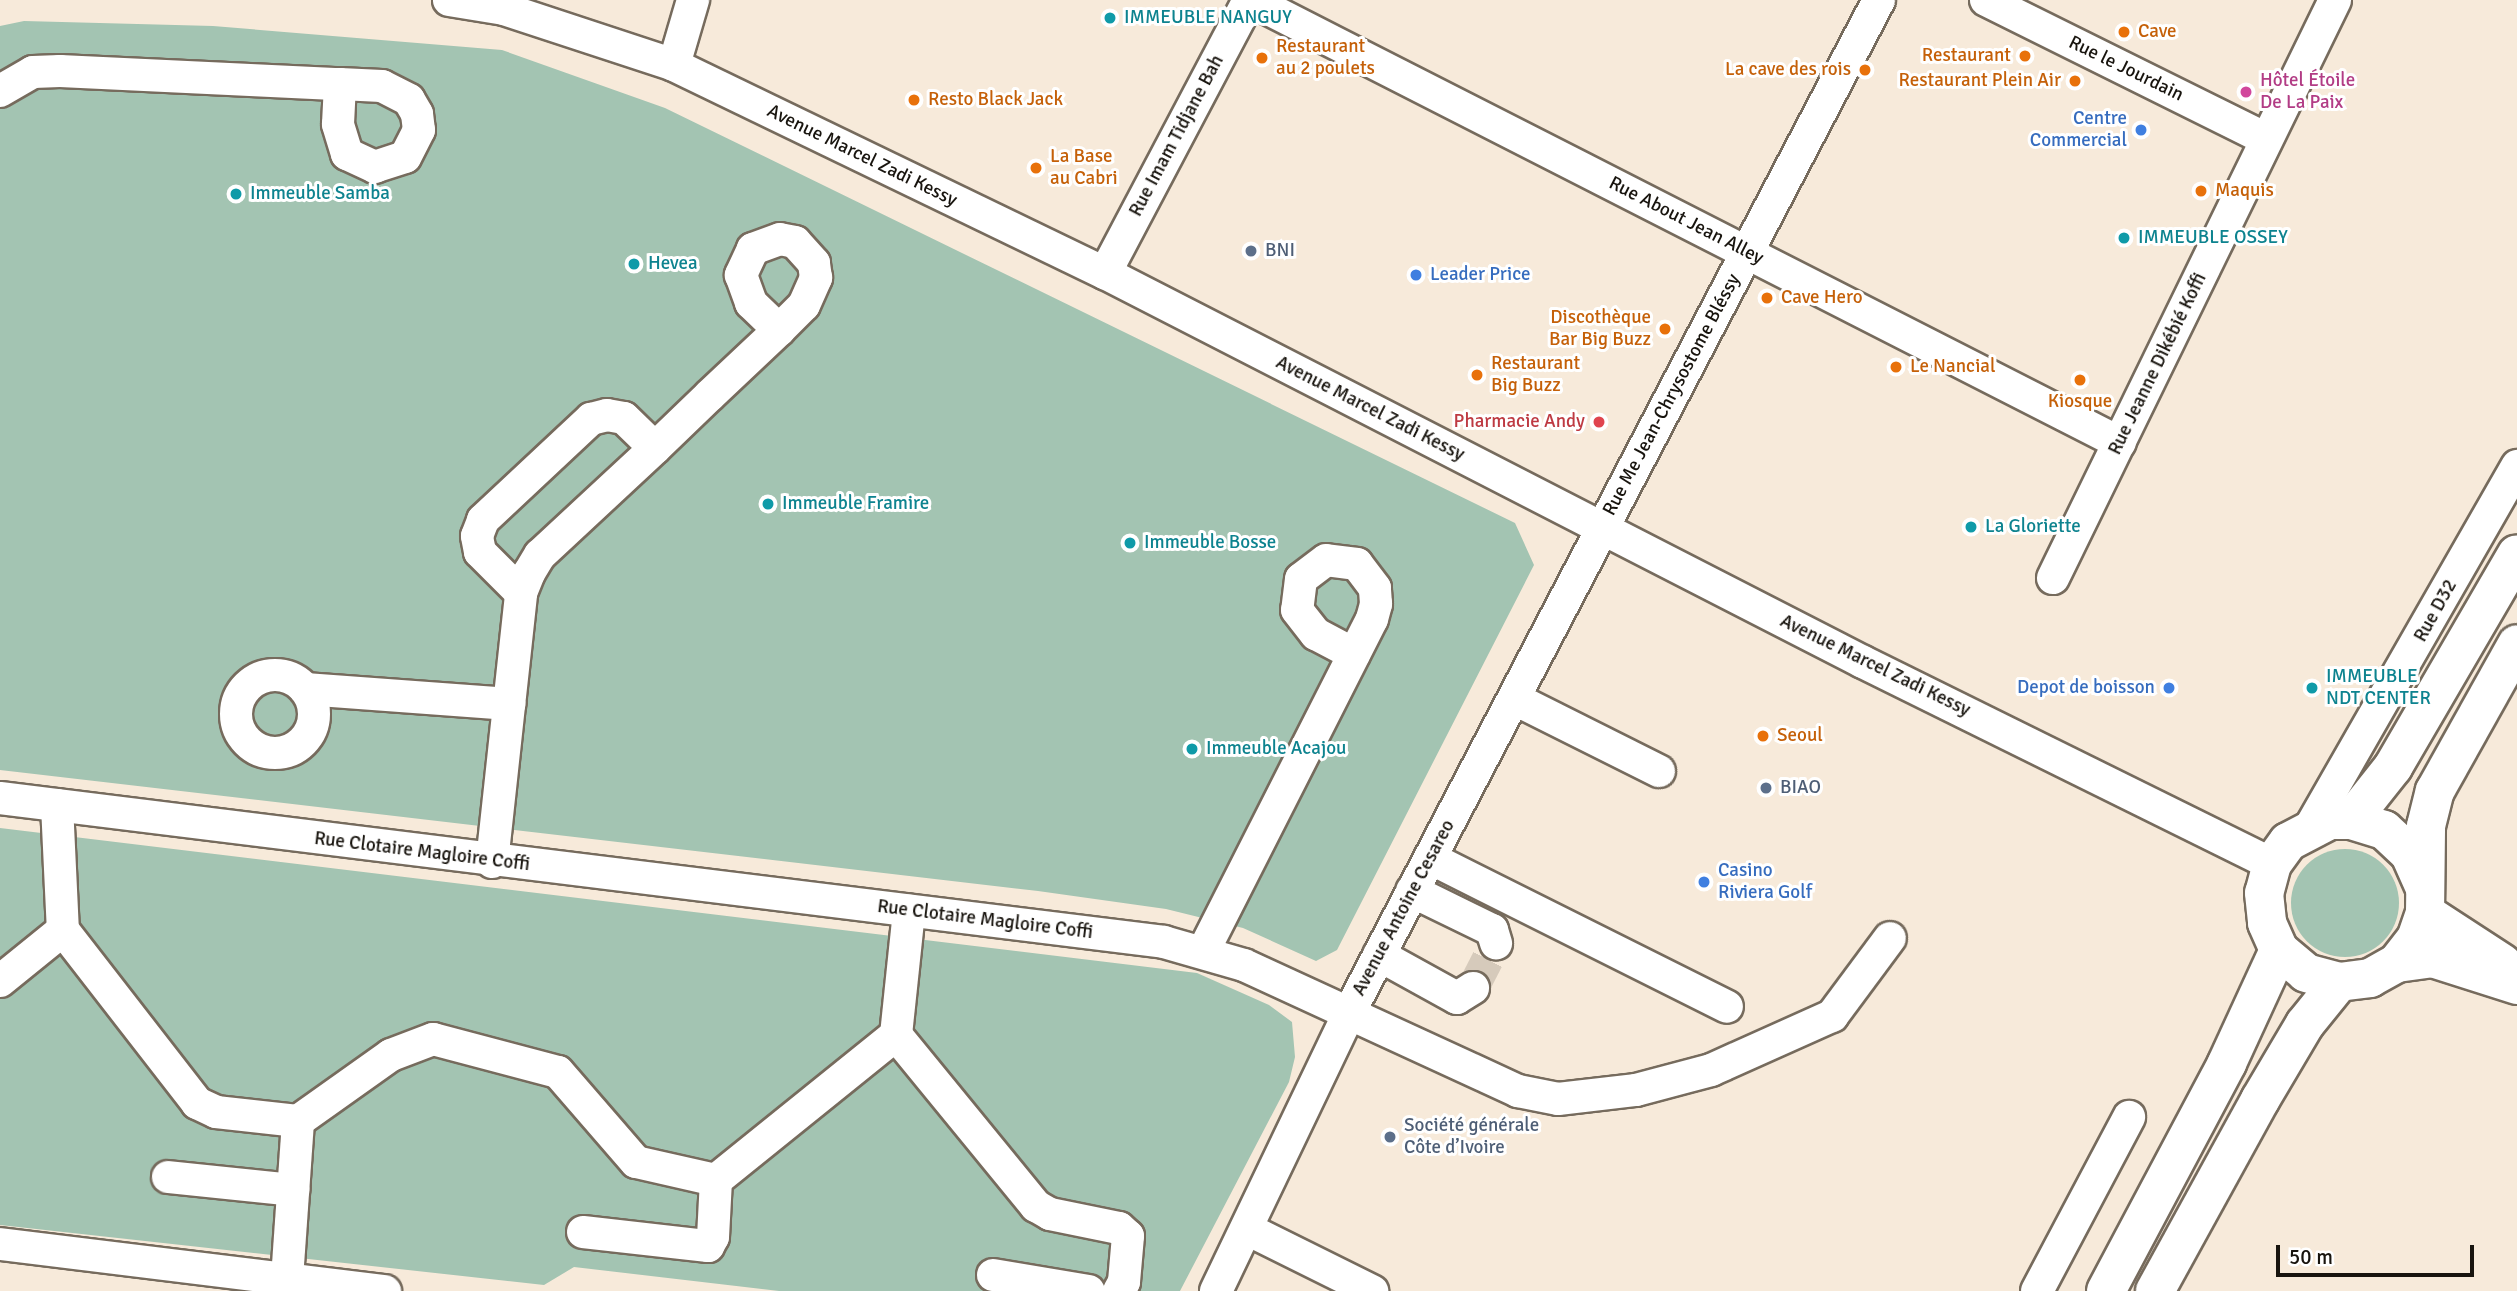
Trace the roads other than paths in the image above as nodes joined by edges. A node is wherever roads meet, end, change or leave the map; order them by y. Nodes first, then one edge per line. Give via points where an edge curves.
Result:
1 (449, 0) edge
2 (693, 0) edge
3 (1250, 0) edge
4 (1879, 0) edge
5 (1986, 0) edge
6 (2335, 0) edge
7 (674, 65) junction
8 (340, 84) dead end
9 (0, 91) edge
10 (2266, 139) junction
11 (1748, 252) junction
12 (1105, 273) junction
13 (779, 330) dead end
14 (2120, 443) junction
15 (655, 448) junction
16 (2517, 466) edge
17 (1601, 529) junction
18 (2517, 554) edge
19 (2053, 578) dead end
20 (521, 593) junction
21 (2517, 644) edge
22 (1353, 654) dead end
23 (305, 689) dead end
24 (1515, 699) junction
25 (509, 704) junction
26 (1659, 771) dead end
27 (0, 798) edge
28 (57, 805) junction
29 (2351, 820) junction
30 (2311, 827) junction
31 (1430, 858) junction
32 (492, 862) junction
33 (2272, 864) junction
34 (1412, 891) junction
35 (2424, 900) junction
36 (909, 911) junction
37 (63, 930) junction
38 (1890, 938) dead end
39 (1496, 943) dead end
40 (1204, 950) junction
41 (2279, 950) junction
42 (1379, 955) junction
43 (2397, 963) junction
44 (2517, 976) edge
45 (0, 981) edge
46 (2339, 982) junction
47 (2517, 985) edge
48 (1473, 988) dead end
49 (1727, 1007) dead end
50 (1350, 1011) junction
51 (896, 1035) junction
52 (2129, 1117) dead end
53 (298, 1121) junction
54 (168, 1177) dead end
55 (716, 1181) junction
56 (293, 1189) junction
57 (1247, 1229) junction
58 (583, 1232) dead end
59 (0, 1244) edge
60 (993, 1275) dead end
61 (287, 1279) junction
62 (1325, 1281) edge
63 (385, 1291) edge
64 (1089, 1291) edge
65 (1119, 1291) edge
66 (1216, 1291) edge
67 (1372, 1291) edge
68 (2037, 1291) edge
69 (2106, 1291) edge
70 (2155, 1291) edge

1 - 7 street, Avenue Marcel Zadi Kessy via 504,9
2 - 7 street
3 - 11 street, Rue About Jean Alley
3 - 12 street, Rue Imam Tidjane Bah
4 - 11 street, Rue Me Jean-Chrysostome Bléssy
5 - 10 street, Rue le Jourdain
6 - 10 street, Rue Jeanne Dikébié Koffi
7 - 12 street, Avenue Marcel Zadi Kessy
8 - 9 street via 60,71 33,72
10 - 14 street, Rue Jeanne Dikébié Koffi
11 - 14 street, Rue About Jean Alley
11 - 17 street, Rue Me Jean-Chrysostome Bléssy
12 - 17 street, Avenue Marcel Zadi Kessy
13 - 15 street
14 - 19 street, Rue Jeanne Dikébié Koffi
15 - 20 street via 540,555
15 - 20 street via 624,418 607,415 591,419 482,520 477,536 480,552
16 - 30 street, Rue D32
17 - 24 street, Avenue Antoine Cesareo
17 - 33 street, Avenue Marcel Zadi Kessy
18 - 29 main road via 2393,767
20 - 25 street
21 - 35 main road via 2435,791 2426,826
22 - 40 street
23 - 25 street
24 - 26 street
24 - 31 street, Avenue Antoine Cesareo
25 - 32 street
27 - 28 street, Rue Clotaire Magloire Coffi
28 - 32 street, Rue Clotaire Magloire Coffi
28 - 37 street
29 - 30 main road
29 - 35 main road via 2384,830 2410,854
30 - 33 main road via 2288,842
31 - 34 street, Avenue Antoine Cesareo
31 - 49 street
32 - 36 street, Rue Clotaire Magloire Coffi
33 - 41 main road via 2264,894 2267,923
34 - 39 street via 1492,930
34 - 42 street, Avenue Antoine Cesareo
35 - 43 main road via 2416,939
35 - 44 main road
36 - 40 street, Rue Clotaire Magloire Coffi
36 - 51 street
37 - 45 street
37 - 53 street via 197,1103 216,1112
38 - 50 street, Rue Clotaire Magloire Coffi via 1832,1016 1711,1070 1636,1090 1558,1099 1518,1091
40 - 50 street, Rue Clotaire Magloire Coffi
41 - 46 main road via 2306,973
41 - 69 main road via 2227,1063
42 - 48 street via 1457,998
42 - 50 street, Avenue Antoine Cesareo
43 - 46 main road via 2370,978
43 - 47 main road via 2445,959
46 - 70 main road via 2305,1024
50 - 57 street, Avenue Antoine Cesareo
51 - 55 street
51 - 65 street via 1036,1206 1049,1214 1119,1227 1128,1236
52 - 68 street
53 - 55 street via 391,1055 433,1038 558,1072 636,1162
53 - 56 street
54 - 56 street
55 - 58 street via 713,1237 708,1246
56 - 61 street
57 - 62 street
57 - 66 street, Avenue Antoine Cesareo
59 - 61 street
60 - 64 street
61 - 63 street
62 - 67 street

